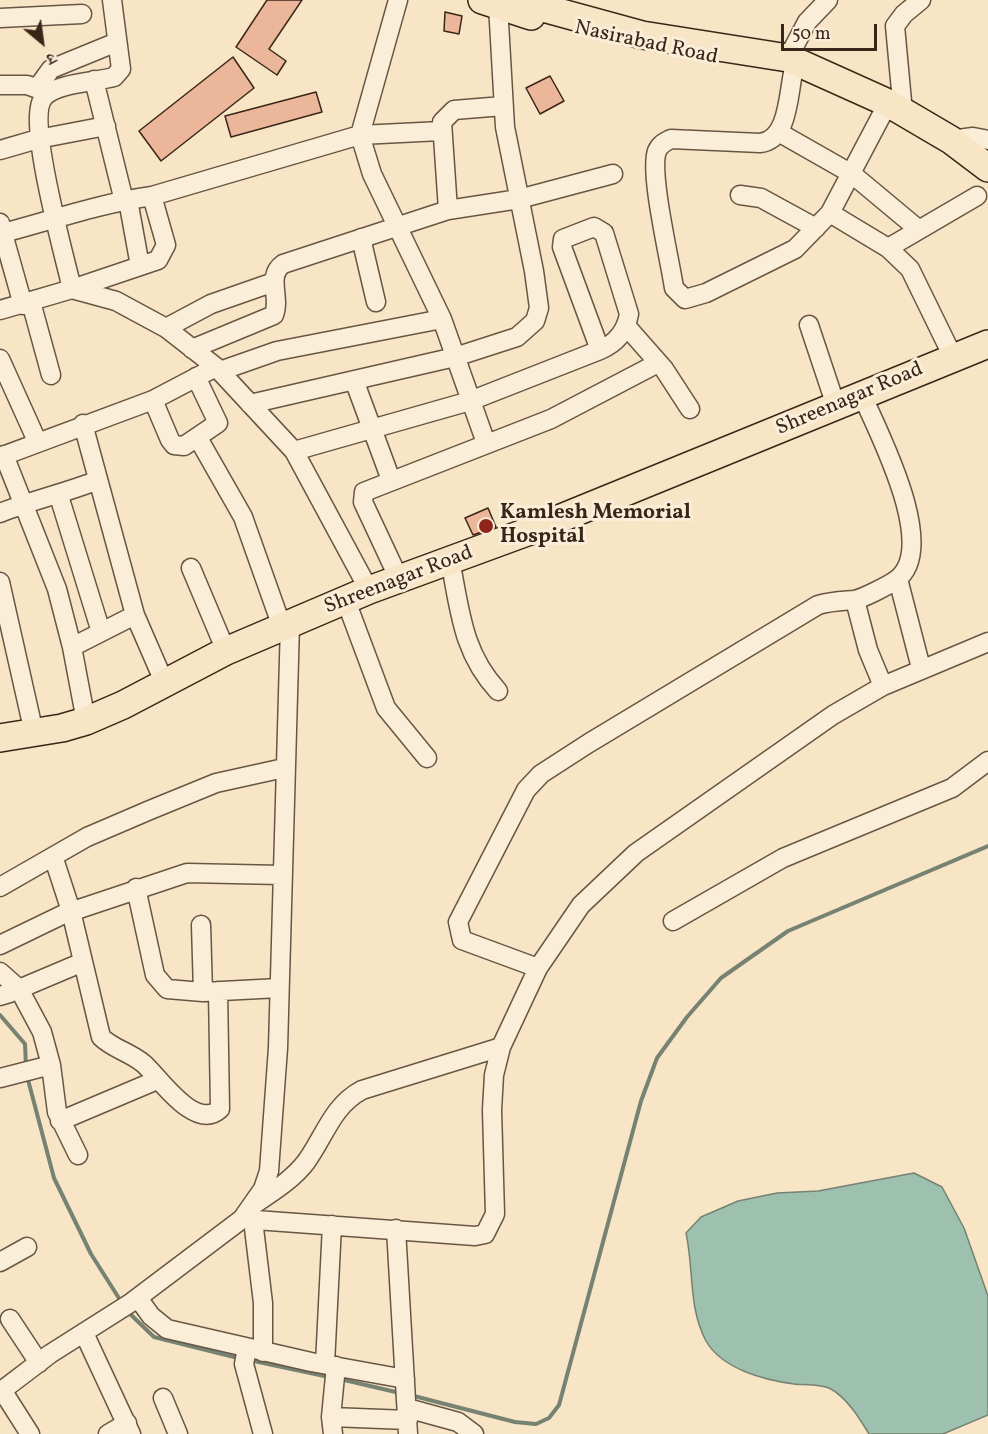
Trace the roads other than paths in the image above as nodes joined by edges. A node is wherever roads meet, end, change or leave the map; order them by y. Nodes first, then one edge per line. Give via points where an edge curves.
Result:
1 (112, 0) edge
2 (398, 0) edge
3 (828, 0) edge
4 (921, 0) edge
5 (498, 2) edge
6 (82, 14) dead end
7 (0, 18) edge
8 (117, 42) junction
9 (800, 52) junction
10 (94, 80) junction
11 (0, 85) edge
12 (44, 90) junction
13 (503, 106) junction
14 (896, 108) junction
15 (106, 126) junction
16 (441, 130) junction
17 (780, 133) junction
18 (360, 135) junction
19 (38, 139) junction
20 (951, 140) junction
21 (988, 140) edge
22 (0, 150) edge
23 (988, 168) edge
24 (613, 174) dead end
25 (852, 174) junction
26 (740, 195) dead end
27 (152, 196) junction
28 (977, 196) dead end
29 (519, 199) junction
30 (126, 200) junction
31 (448, 210) junction
32 (830, 213) junction
33 (56, 219) junction
34 (2, 228) edge
35 (397, 228) junction
36 (816, 228) junction
37 (918, 229) junction
38 (362, 238) junction
39 (888, 248) junction
40 (140, 266) junction
41 (274, 282) junction
42 (72, 289) junction
43 (376, 302) dead end
44 (27, 303) junction
45 (0, 310) edge
46 (442, 320) junction
47 (809, 325) dead end
48 (627, 327) junction
49 (166, 328) junction
50 (988, 344) edge
51 (192, 349) junction
52 (600, 350) junction
53 (455, 357) junction
54 (0, 359) edge
55 (943, 361) junction
56 (658, 363) junction
57 (218, 369) junction
58 (51, 375) dead end
59 (196, 377) junction
60 (354, 380) junction
61 (6, 386) edge
62 (862, 395) junction
63 (153, 400) junction
64 (470, 401) junction
65 (250, 404) junction
66 (836, 406) junction
67 (690, 409) dead end
68 (83, 424) junction
69 (371, 429) junction
70 (198, 438) junction
71 (37, 441) junction
72 (486, 443) junction
73 (294, 452) junction
74 (2, 456) edge
75 (98, 480) junction
76 (391, 480) junction
77 (59, 496) junction
78 (23, 504) junction
79 (0, 513) edge
80 (450, 560) junction
81 (191, 568) dead end
82 (399, 579) junction
83 (897, 579) junction
84 (0, 582) edge
85 (357, 595) junction
86 (855, 600) junction
87 (135, 615) junction
88 (286, 626) junction
89 (101, 632) junction
90 (988, 642) edge
91 (72, 647) junction
92 (226, 651) junction
93 (921, 668) junction
94 (165, 684) junction
95 (883, 686) junction
96 (498, 690) dead end
97 (86, 721) junction
98 (34, 733) junction
99 (0, 738) edge
100 (427, 758) dead end
101 (988, 762) edge
102 (284, 768) junction
103 (54, 859) junction
104 (281, 875) junction
105 (0, 887) edge
106 (136, 888) junction
107 (71, 911) junction
108 (673, 921) dead end
109 (201, 924) dead end
110 (0, 945) edge
111 (83, 962) junction
112 (538, 968) junction
113 (0, 972) edge
114 (279, 988) junction
115 (211, 991) junction
116 (9, 993) edge
117 (501, 1047) junction
118 (51, 1065) junction
119 (0, 1078) edge
120 (157, 1080) junction
121 (60, 1121) junction
122 (78, 1155) dead end
123 (250, 1214) junction
124 (332, 1225) junction
125 (396, 1229) junction
126 (27, 1246) dead end
127 (0, 1262) edge
128 (135, 1300) junction
129 (10, 1319) dead end
130 (84, 1333) junction
131 (250, 1354) junction
132 (39, 1363) junction
133 (331, 1365) junction
134 (1, 1391) edge
135 (163, 1398) dead end
136 (407, 1405) edge
137 (332, 1425) edge
138 (129, 1429) edge
139 (473, 1433) edge
140 (30, 1434) edge
141 (108, 1434) edge
142 (178, 1434) edge
143 (263, 1434) edge

1 - 8 street
2 - 18 street
3 - 9 street
4 - 14 street via 895,26
5 - 9 highway, Nasirabad Road via 601,38
5 - 13 street
6 - 7 street
8 - 10 street via 121,69 114,77
8 - 12 street via 51,69
9 - 14 highway, Nasirabad Road
9 - 17 street
10 - 12 street
10 - 15 street
11 - 12 street
12 - 19 street via 39,105
13 - 16 street via 454,110 442,122
13 - 29 street
14 - 20 highway, Nasirabad Road
14 - 25 street
15 - 19 street
15 - 30 street
16 - 18 street
16 - 31 street
17 - 25 street
17 - 36 street via 760,143 671,139 658,150 656,178 674,288 685,299 706,293 795,249
18 - 27 street
18 - 35 street via 372,174
19 - 22 street
19 - 33 street
20 - 21 street
20 - 23 highway, Nasirabad Road
24 - 29 street
25 - 32 street
25 - 37 street
26 - 36 street via 761,198
27 - 30 street
27 - 40 street via 166,245 158,260
28 - 37 street
29 - 31 street
29 - 53 street via 539,308 535,321 517,337
30 - 33 street
30 - 40 street
31 - 35 street
32 - 36 street
32 - 39 street
33 - 34 street
33 - 42 street
34 - 44 street
35 - 38 street
35 - 46 street
37 - 39 street
38 - 41 street via 283,264 277,268
38 - 43 street
39 - 55 street via 910,269
40 - 42 street
41 - 49 street via 211,304
41 - 51 street via 274,315
42 - 44 street
42 - 49 street via 116,301
44 - 45 street
44 - 58 street
46 - 53 street
46 - 57 street via 277,351
47 - 66 street
48 - 52 street
48 - 52 street via 629,314 604,234 594,227 567,236 562,247
48 - 56 street
49 - 51 street
50 - 55 highway, Shreenagar Road
51 - 57 street
52 - 64 street
53 - 60 street
53 - 64 street
54 - 61 street
55 - 62 highway, Shreenagar Road
56 - 67 street
56 - 72 street via 551,419
57 - 59 street
57 - 65 street
59 - 63 street
59 - 70 street via 218,423
60 - 65 street
60 - 69 street
61 - 71 street
62 - 66 highway, Shreenagar Road
62 - 83 street via 899,483 908,516 913,550
63 - 68 street
63 - 70 street via 174,445 184,446
64 - 69 street
64 - 72 street
65 - 73 street
66 - 80 highway, Shreenagar Road
68 - 71 street
68 - 75 street
69 - 73 street
69 - 76 street
70 - 88 street via 243,517
71 - 74 street
72 - 76 street
73 - 85 street
74 - 78 street
75 - 77 street
75 - 87 street
76 - 82 street via 362,496
77 - 78 street
77 - 89 street
78 - 79 street
78 - 91 street via 57,589
80 - 82 highway, Shreenagar Road
80 - 96 street via 472,656
81 - 92 street
82 - 85 highway, Shreenagar Road
83 - 86 street
83 - 93 street
84 - 98 street
85 - 88 highway, Shreenagar Road
85 - 100 street via 386,708
86 - 95 street via 868,650
86 - 112 street via 818,605 589,743 541,774 526,790 458,922 462,940
87 - 89 street
87 - 94 street
88 - 92 highway, Shreenagar Road
88 - 102 street
89 - 91 street
90 - 93 street
91 - 97 street
92 - 94 highway, Shreenagar Road
93 - 95 street
94 - 97 highway, Shreenagar Road
95 - 112 street via 833,715 636,853 581,905
97 - 98 highway, Shreenagar Road
98 - 99 highway, Shreenagar Road
101 - 108 street via 952,788 783,858
102 - 103 street via 216,783 87,837
102 - 104 street
103 - 105 street
103 - 107 street
104 - 106 street via 187,873
104 - 114 street
106 - 107 street
106 - 115 street via 160,984 167,989
107 - 110 street
107 - 111 street
109 - 115 street
111 - 116 street
111 - 120 street via 101,1037 134,1056
112 - 117 street
113 - 116 street
114 - 115 street
114 - 123 street via 269,1172
115 - 120 street via 220,1109 213,1113 189,1109
116 - 118 street via 42,1032
117 - 123 street via 349,1097 338,1107 305,1163
117 - 125 street via 492,1110 495,1214 491,1227 486,1234 475,1236
118 - 119 street
118 - 121 street
120 - 121 street
121 - 122 street
123 - 124 street
123 - 128 street
123 - 131 street via 263,1303
124 - 125 street
124 - 133 street
125 - 136 street
126 - 127 street
128 - 130 street
128 - 131 street via 167,1329
129 - 132 street
130 - 132 street
130 - 138 street
131 - 133 street
131 - 143 street
132 - 134 street
133 - 136 street
133 - 137 street
134 - 140 street
135 - 142 street
136 - 137 street
136 - 139 street via 458,1422
138 - 141 street

